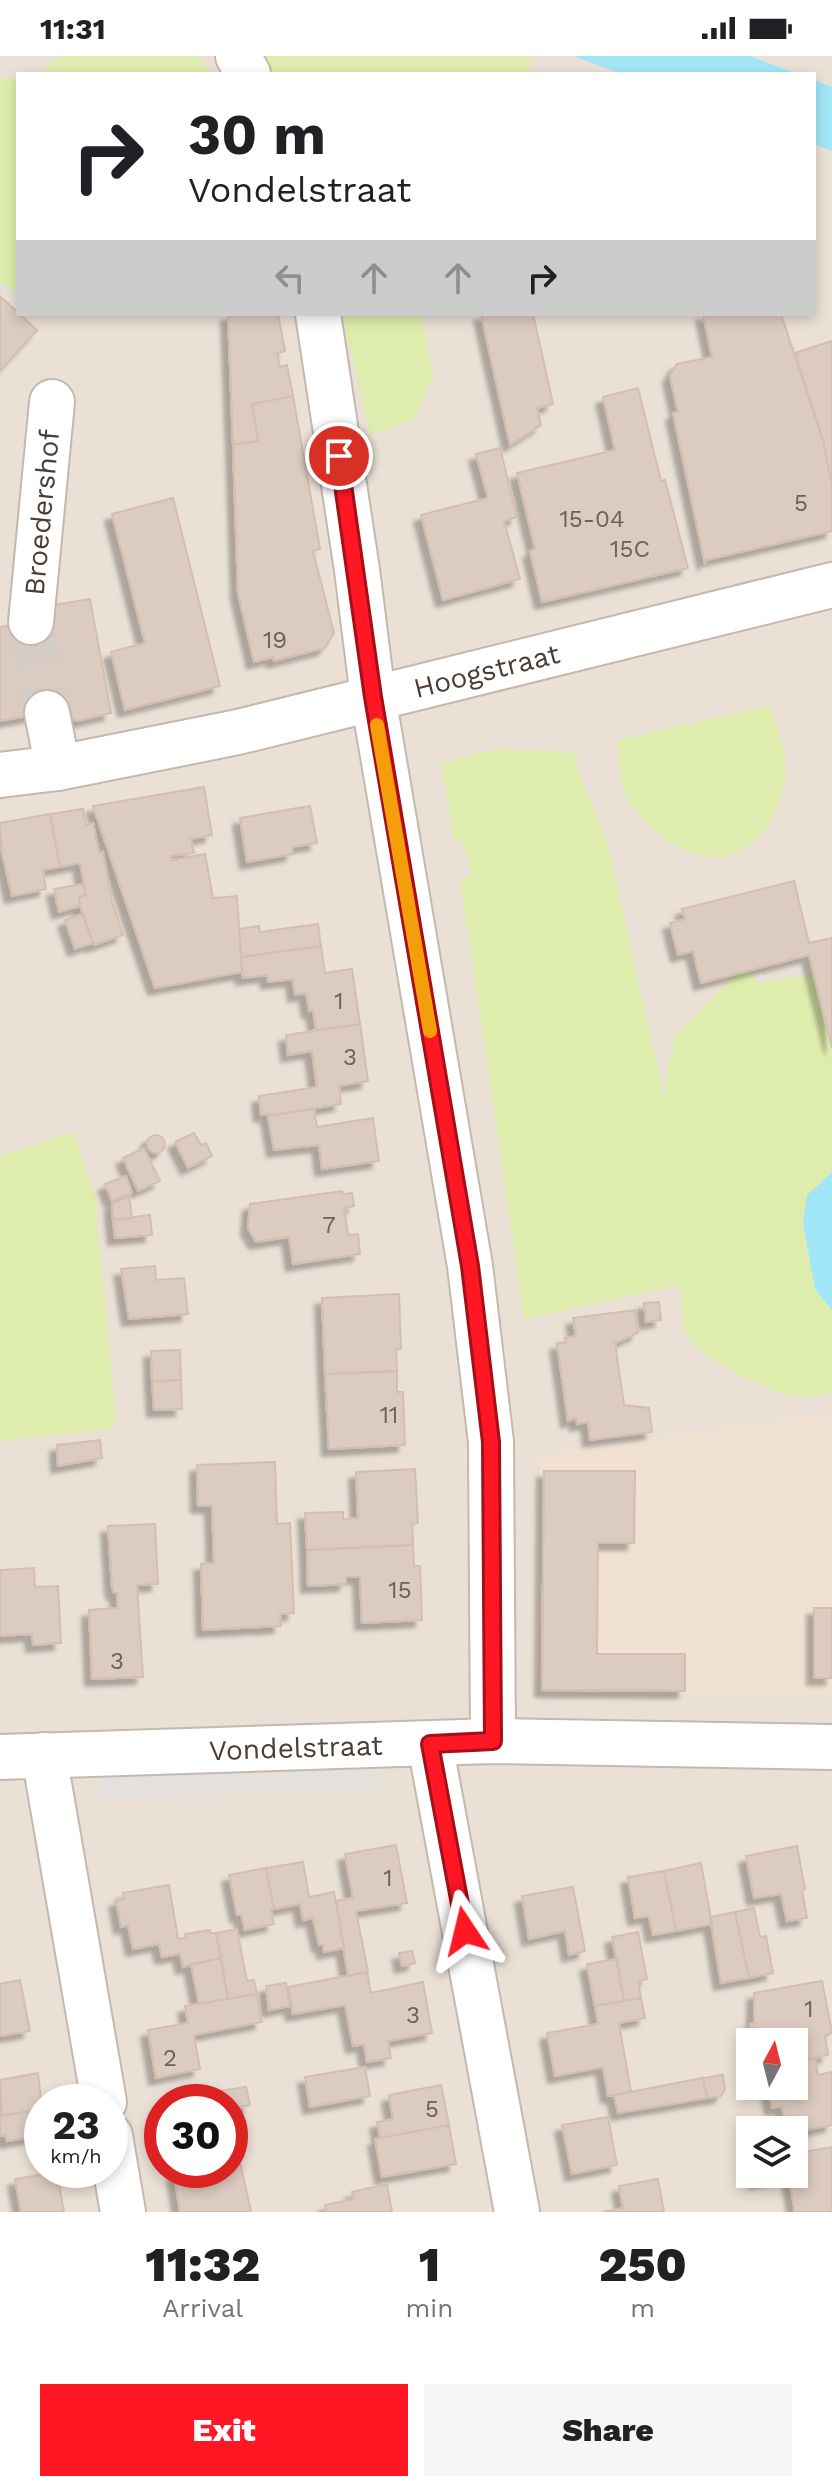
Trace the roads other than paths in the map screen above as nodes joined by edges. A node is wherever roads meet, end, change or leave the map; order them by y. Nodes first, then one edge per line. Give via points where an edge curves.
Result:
1 (318, 316) edge
2 (52, 402) dead end
3 (832, 585) edge
4 (31, 622) tunnel mouth
5 (373, 697) junction
6 (47, 713) tunnel mouth
7 (58, 768) junction
8 (0, 775) edge
9 (493, 1741) junction
10 (430, 1744) junction
11 (832, 1747) edge
12 (44, 1755) junction
13 (0, 1757) edge
14 (101, 2084) edge
15 (119, 2188) edge
16 (123, 2212) edge
17 (517, 2212) edge

1 - 5 street
2 - 4 street, Broedershof
3 - 5 street, Hoogstraat
5 - 7 street, Hoogstraat via 238,732
5 - 9 street via 470,1266 491,1442
6 - 7 street
7 - 8 street, Hoogstraat
9 - 10 street, Vondelstraat
9 - 11 street, Vondelstraat
10 - 12 street, Vondelstraat
10 - 17 street
12 - 13 street, Vondelstraat
12 - 14 street
15 - 16 street

